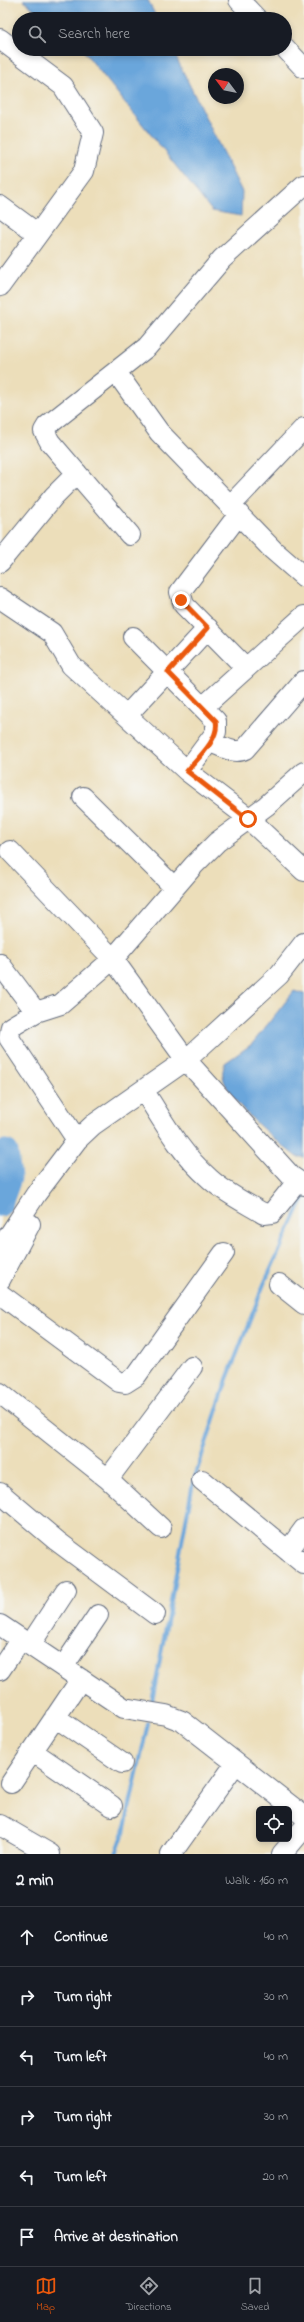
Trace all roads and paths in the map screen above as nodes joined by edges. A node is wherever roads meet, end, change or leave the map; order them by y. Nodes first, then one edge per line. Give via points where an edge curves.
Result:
1 (239, 0) edge
2 (250, 12) edge
3 (0, 39) edge
4 (12, 48) edge
5 (23, 56) edge
6 (304, 185) edge
7 (0, 206) edge
8 (38, 234) junction
9 (0, 286) edge
10 (116, 372) junction
11 (304, 428) edge
12 (77, 473) junction
13 (235, 509) junction
14 (130, 535) dead end
15 (0, 562) edge
16 (304, 577) edge
17 (0, 598) edge
18 (304, 616) edge
19 (208, 628) junction
20 (133, 637) dead end
21 (245, 667) junction
22 (168, 672) junction
23 (304, 682) edge
24 (203, 707) junction
25 (127, 715) junction
26 (210, 742) junction
27 (187, 771) junction
28 (304, 772) edge
29 (83, 797) dead end
30 (248, 819) junction
31 (10, 851) dead end
32 (304, 871) edge
33 (174, 887) junction
34 (304, 945) edge
35 (113, 959) junction
36 (0, 964) edge
37 (36, 1012) junction
38 (186, 1060) junction
39 (144, 1091) junction
40 (77, 1140) junction
41 (301, 1183) edge
42 (36, 1194) junction
43 (0, 1249) edge
44 (224, 1253) dead end
45 (0, 1280) edge
46 (279, 1284) dead end
47 (0, 1294) edge
48 (304, 1304) edge
49 (192, 1367) dead end
50 (0, 1393) edge
51 (108, 1479) junction
52 (202, 1480) dead end
53 (0, 1493) edge
54 (161, 1528) dead end
55 (304, 1529) edge
56 (288, 1550) junction
57 (304, 1564) edge
58 (66, 1590) dead end
59 (155, 1614) dead end
60 (98, 1615) dead end
61 (0, 1625) edge
62 (25, 1642) junction
63 (63, 1668) junction
64 (0, 1670) edge
65 (81, 1679) junction
66 (55, 1718) junction
67 (32, 1751) junction
68 (122, 1763) dead end
69 (236, 1763) junction
70 (11, 1783) dead end
71 (112, 1806) dead end
72 (304, 1816) edge
73 (0, 1825) edge
74 (304, 1828) edge
75 (50, 1854) edge
76 (171, 1854) edge
77 (282, 1854) edge

1 - 2 street
3 - 4 street
5 - 8 street via 63,86 93,132 84,170
6 - 10 street via 222,259 147,348
7 - 8 street
8 - 9 street
10 - 12 street via 44,431 50,442
10 - 13 street via 159,432
11 - 13 street
12 - 14 street
12 - 15 street via 54,496
13 - 16 street via 273,550
13 - 19 street via 180,592 184,605
17 - 25 street via 52,633 71,665
18 - 21 street
19 - 21 street
19 - 22 street
20 - 22 street
21 - 24 street
22 - 24 street
22 - 25 street
23 - 26 street via 239,752
24 - 26 street via 216,721 216,732
25 - 27 street
26 - 27 street
27 - 30 street
28 - 30 street
29 - 33 street
30 - 32 street
30 - 33 street via 217,842
31 - 35 street
33 - 35 street
34 - 38 street via 279,975
35 - 37 street via 61,1004
35 - 38 street
36 - 37 street
37 - 40 street via 11,1027 9,1038
38 - 39 street
38 - 41 street
39 - 40 street via 93,1125
39 - 41 street via 192,1163 211,1181 264,1214 272,1213
40 - 42 street
42 - 43 street
42 - 45 street via 33,1218
44 - 47 street via 136,1376 125,1383 119,1382
46 - 48 street
49 - 51 street
50 - 51 street
51 - 54 street
52 - 56 street
53 - 59 street via 57,1541
55 - 56 street
56 - 57 street
58 - 62 street
60 - 63 street
61 - 62 street
62 - 63 street
62 - 64 street
63 - 65 street
65 - 66 street
65 - 69 street via 124,1708 175,1717
66 - 67 street
66 - 68 street
67 - 70 street
67 - 71 street
69 - 72 street
69 - 76 street
73 - 75 street
74 - 77 street

